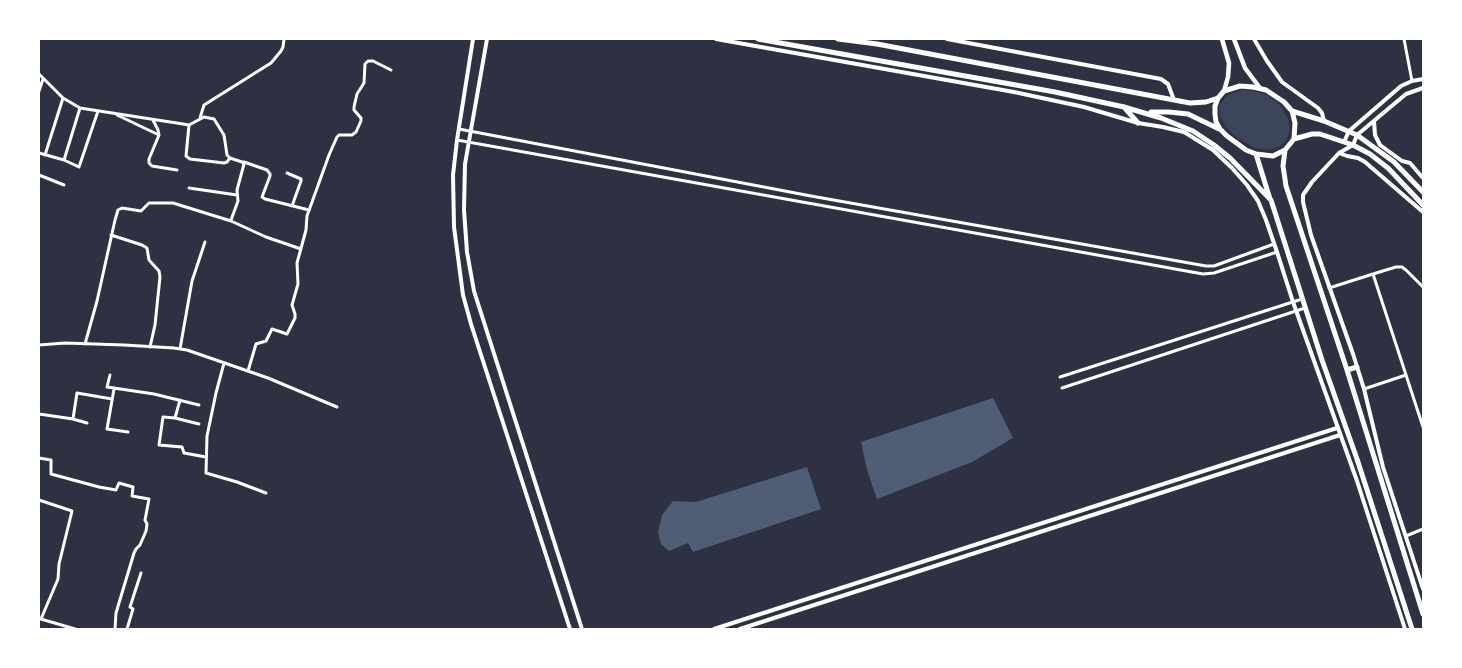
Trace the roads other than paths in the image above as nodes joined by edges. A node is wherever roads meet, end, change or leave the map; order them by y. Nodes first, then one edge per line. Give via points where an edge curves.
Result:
1 (284, 39) edge
2 (473, 39) edge
3 (486, 39) edge
4 (716, 39) edge
5 (758, 39) edge
6 (838, 39) edge
7 (947, 39) edge
8 (1222, 39) edge
9 (1234, 39) edge
10 (1254, 39) edge
11 (1404, 39) edge
12 (877, 42) edge
13 (854, 56) junction
14 (852, 63) junction
15 (391, 70) dead end
16 (39, 74) edge
17 (43, 79) junction
18 (1423, 79) edge
19 (1412, 81) junction
20 (1015, 85) junction
21 (1260, 88) junction
22 (1423, 88) edge
23 (39, 91) edge
24 (1224, 91) junction
25 (1014, 93) junction
26 (63, 98) junction
27 (1218, 98) junction
28 (1174, 100) junction
29 (1124, 107) junction
30 (80, 108) junction
31 (98, 111) junction
32 (1292, 111) junction
33 (1147, 112) junction
34 (112, 113) junction
35 (200, 118) junction
36 (153, 120) junction
37 (1374, 120) junction
38 (1324, 121) junction
39 (1138, 123) junction
40 (189, 125) junction
41 (459, 129) junction
42 (1220, 129) junction
43 (1349, 131) junction
44 (471, 132) junction
45 (159, 135) junction
46 (1357, 135) junction
47 (1294, 139) junction
48 (457, 140) junction
49 (1344, 142) junction
50 (469, 143) junction
51 (1353, 145) junction
52 (1285, 150) junction
53 (39, 153) edge
54 (1339, 153) junction
55 (1256, 154) junction
56 (45, 155) junction
57 (230, 158) junction
58 (64, 160) junction
59 (242, 162) junction
60 (177, 170) dead end
61 (287, 173) dead end
62 (39, 175) edge
63 (1423, 178) edge
64 (64, 185) dead end
65 (189, 188) dead end
66 (1423, 192) edge
67 (237, 195) junction
68 (1271, 200) junction
69 (1423, 205) edge
70 (292, 206) junction
71 (309, 210) junction
72 (1423, 212) edge
73 (231, 221) junction
74 (111, 235) junction
75 (205, 242) dead end
76 (1274, 244) junction
77 (301, 249) junction
78 (1277, 252) junction
79 (1373, 274) junction
80 (1423, 287) edge
81 (1329, 288) junction
82 (1302, 299) junction
83 (1293, 302) junction
84 (1305, 308) junction
85 (1296, 311) junction
86 (86, 344) junction
87 (39, 345) edge
88 (150, 347) junction
89 (180, 349) junction
90 (224, 363) junction
91 (1357, 367) junction
92 (1347, 370) junction
93 (248, 371) junction
94 (110, 375) dead end
95 (1406, 375) junction
96 (1060, 377) dead end
97 (1062, 388) dead end
98 (114, 389) junction
99 (1364, 389) junction
100 (112, 399) junction
101 (180, 400) junction
102 (199, 405) dead end
103 (337, 406) dead end
104 (39, 414) edge
105 (175, 418) junction
106 (73, 419) junction
107 (1422, 422) edge
108 (87, 423) dead end
109 (198, 424) dead end
110 (1337, 428) junction
111 (1423, 428) edge
112 (128, 432) dead end
113 (1340, 435) junction
114 (1350, 440) junction
115 (1343, 442) junction
116 (39, 458) edge
117 (206, 458) junction
118 (266, 494) dead end
119 (1129, 495) junction
120 (39, 500) edge
121 (1131, 503) junction
122 (1423, 529) edge
123 (1406, 536) junction
124 (141, 573) dead end
125 (1423, 589) edge
126 (1423, 614) edge
127 (40, 619) edge
128 (75, 629) edge
129 (115, 629) edge
130 (127, 629) edge
131 (570, 629) edge
132 (582, 629) edge
133 (714, 629) edge
134 (740, 629) edge
135 (1405, 629) edge
136 (1412, 629) edge

1 - 35 street via 271,63 204,105
2 - 41 street
3 - 44 street
4 - 14 street
5 - 13 main road
6 - 12 main road
7 - 28 street via 1161,79 1168,84
8 - 24 main road via 1229,70
9 - 21 main road via 1245,69
10 - 38 street via 1282,82 1318,108
11 - 19 street
12 - 28 main road
13 - 14 street
13 - 20 main road
14 - 25 street
15 - 71 street via 377,62 366,62 364,83 354,107 361,121 352,135 337,137
16 - 17 street
17 - 23 street
17 - 26 street
18 - 19 street
19 - 43 street
20 - 25 street
20 - 29 main road
21 - 24 main road via 1240,86
21 - 32 main road
22 - 37 street via 1406,94
24 - 27 main road
25 - 39 street
26 - 30 street
26 - 56 street
27 - 28 main road via 1197,103
27 - 42 main road via 1215,114
29 - 33 main road
29 - 39 main road
30 - 31 street
30 - 58 street
31 - 34 street
31 - 58 street via 79,167
32 - 38 main road
32 - 47 main road
33 - 42 main road via 1188,114
33 - 68 main road via 1214,144
34 - 36 street
34 - 45 street
35 - 40 street
35 - 57 street via 213,119 224,135 225,152
36 - 40 street
36 - 45 street
37 - 46 street
37 - 63 street via 1380,145 1410,163
38 - 43 main road
39 - 76 street via 1184,132 1213,150 1258,201
40 - 57 street via 186,156 224,163
41 - 44 street
41 - 48 street
42 - 55 main road
43 - 46 main road
43 - 49 street
44 - 50 street
44 - 76 street via 1206,266
45 - 60 street via 149,163
46 - 51 street
46 - 66 main road via 1394,162
47 - 49 main road via 1320,134
47 - 52 main road
48 - 50 street
48 - 131 street via 453,203 463,295
49 - 51 main road
50 - 78 street via 1203,274
50 - 132 street via 464,210 474,291
51 - 54 street
51 - 69 main road via 1388,168
52 - 55 main road via 1273,156
52 - 92 main road via 1286,186
53 - 56 street
54 - 72 street via 1365,162
54 - 81 street via 1303,195 1311,235
55 - 68 main road
56 - 58 street
57 - 59 street
59 - 67 street
59 - 70 street via 270,174 262,197
61 - 70 street via 301,181
62 - 64 street
65 - 67 street
67 - 73 street
68 - 82 main road
70 - 71 street
71 - 77 street
73 - 74 street via 173,203 148,203 141,211 122,207 118,210
73 - 77 street
74 - 86 street
74 - 88 street via 147,248 149,260 159,270
75 - 89 street via 192,281
76 - 78 street
77 - 93 street via 298,284 292,301 295,318 289,332 285,335 272,329 266,341 256,344
78 - 83 street
79 - 80 street via 1401,267
79 - 81 street
79 - 95 street
81 - 91 street
82 - 83 street
82 - 84 main road
83 - 85 street
83 - 96 street
84 - 85 street
84 - 114 main road
85 - 97 street
85 - 110 street
86 - 87 street
86 - 88 street
88 - 89 street
89 - 90 street
90 - 93 street
90 - 117 street via 207,436
91 - 92 main road
91 - 99 street
92 - 126 main road
93 - 103 street
94 - 98 street via 107,387
95 - 99 street
95 - 107 street
98 - 100 street
98 - 101 street
99 - 123 street via 1383,467
100 - 106 street via 77,393
100 - 112 street via 107,429
101 - 102 street
101 - 105 street
104 - 106 street
105 - 109 street
105 - 117 street via 163,417 159,445 182,447 184,453
106 - 108 street
107 - 111 street
110 - 113 street
110 - 119 street
113 - 115 street
113 - 121 street
114 - 115 street
114 - 136 main road
115 - 135 street
116 - 129 street via 51,460 51,474 116,490 119,483 133,487 132,496 149,499 146,531 134,553
117 - 118 street via 206,473
119 - 121 street
119 - 133 street
120 - 127 street via 72,511 58,579
121 - 134 street
122 - 123 street
123 - 125 street
124 - 130 street
127 - 128 street

